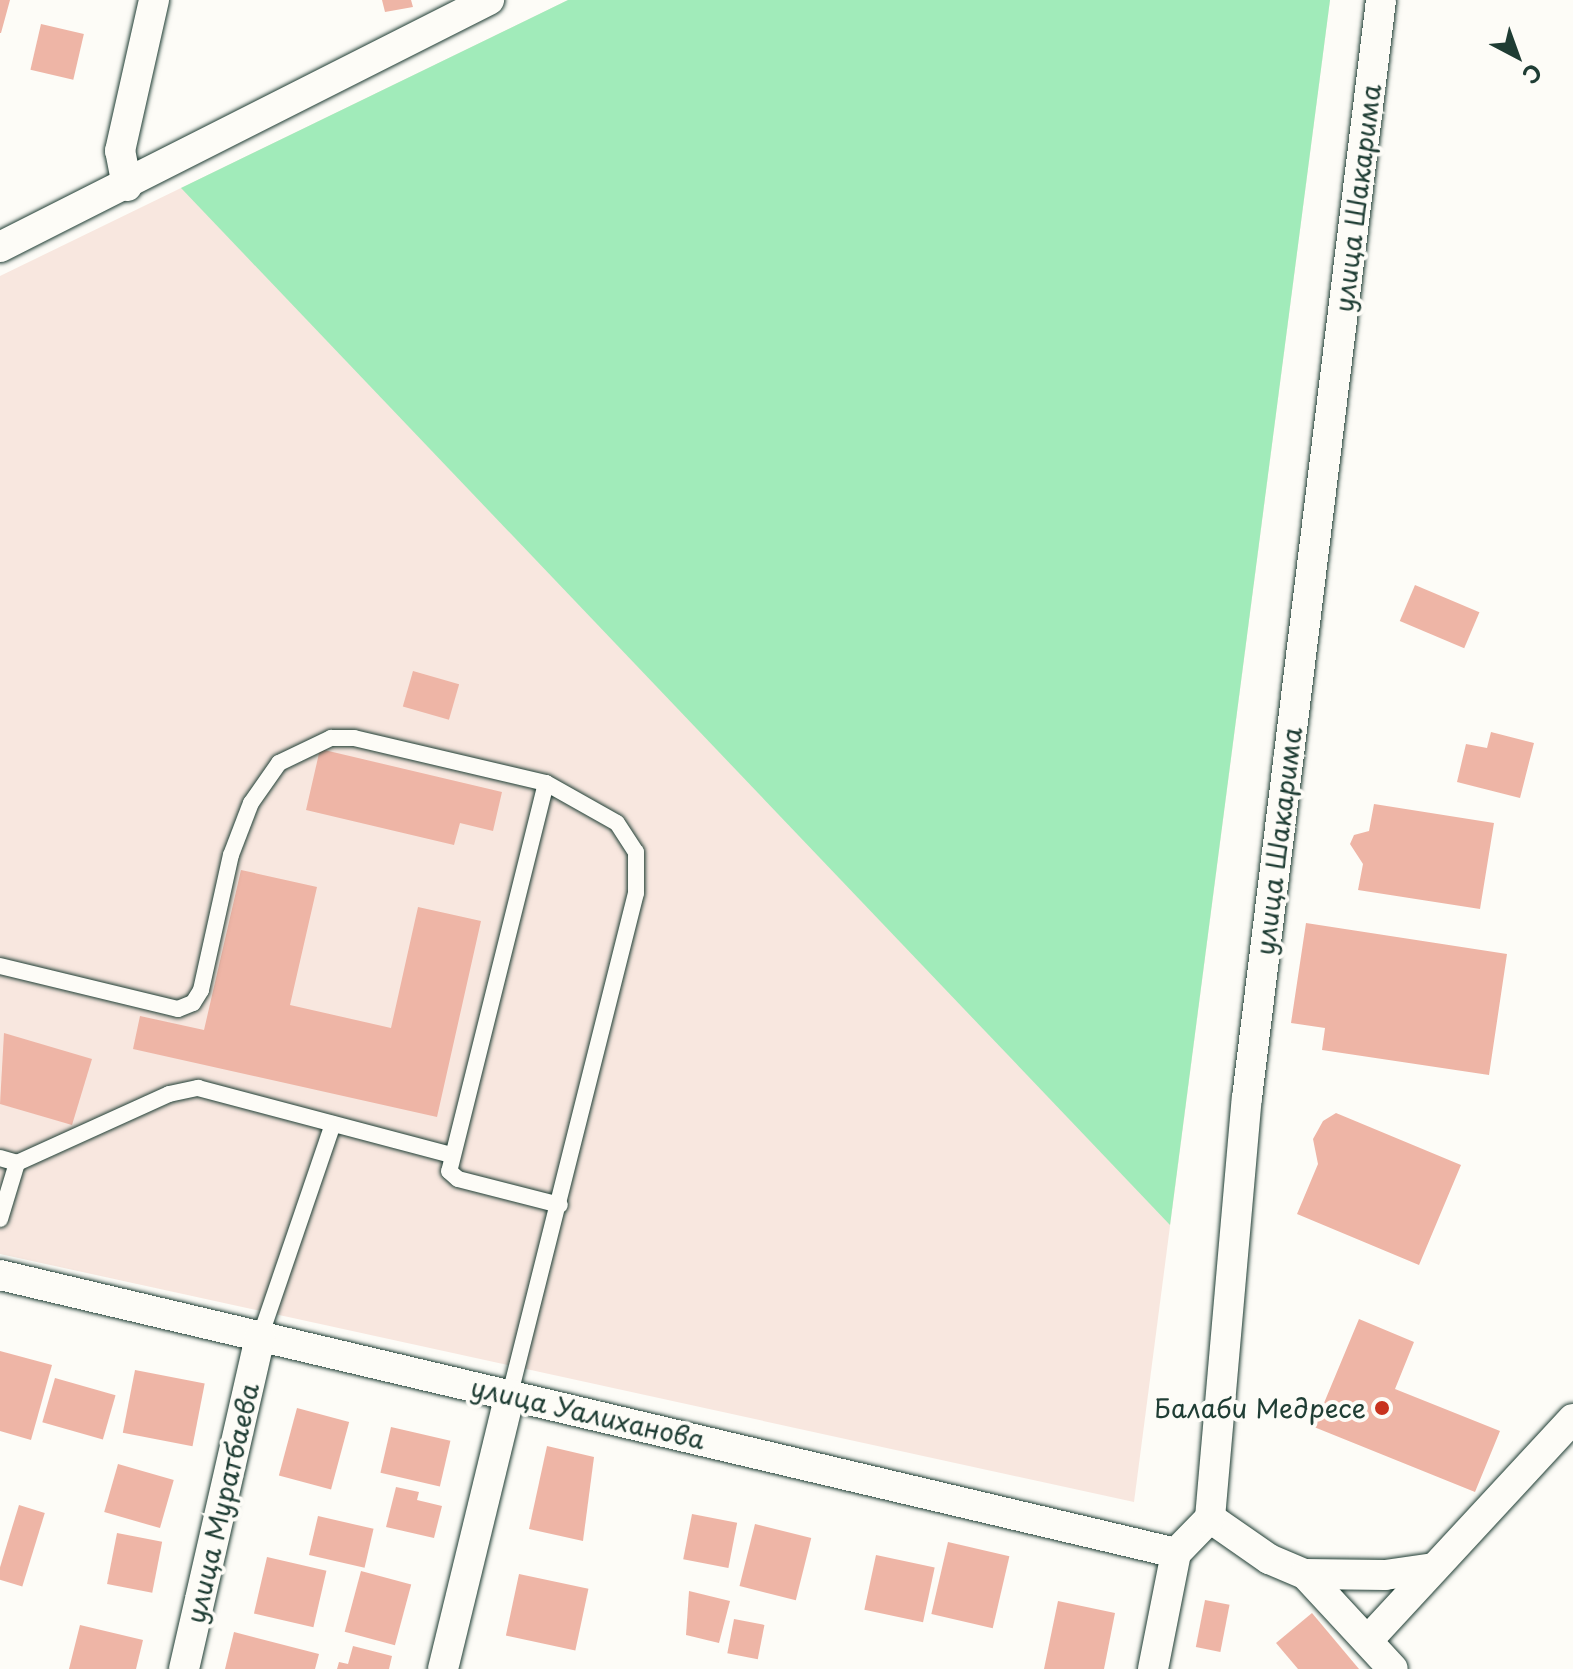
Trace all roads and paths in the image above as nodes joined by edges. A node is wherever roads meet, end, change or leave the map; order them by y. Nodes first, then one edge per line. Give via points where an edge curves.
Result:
1 (154, 0) edge
2 (489, 0) edge
3 (1381, 0) edge
4 (127, 186) junction
5 (0, 247) edge
6 (546, 783) junction
7 (0, 966) edge
8 (333, 1124) junction
9 (451, 1155) junction
10 (0, 1158) edge
11 (17, 1163) junction
12 (560, 1205) junction
13 (0, 1219) edge
14 (0, 1275) edge
15 (260, 1337) junction
16 (510, 1394) junction
17 (1573, 1419) edge
18 (1210, 1518) junction
19 (1176, 1553) junction
20 (1434, 1568) junction
21 (1305, 1574) junction
22 (1369, 1639) junction
23 (184, 1669) edge
24 (443, 1669) edge
25 (1153, 1669) edge
26 (1393, 1669) edge

1 - 4 street via 120,151
2 - 4 street
3 - 18 street, улица Шакарима via 1247,1098
4 - 5 street
6 - 7 lane via 354,738 331,738 279,763 251,803 231,855 201,990 193,1003 178,1009
6 - 9 lane
6 - 12 lane via 629,834 638,869
8 - 9 lane
8 - 11 lane via 198,1088 183,1089
8 - 15 lane
9 - 12 lane via 451,1176
10 - 11 lane
11 - 13 lane
12 - 16 lane
14 - 15 street, улица Уалиханова
15 - 16 street, улица Уалиханова
15 - 23 street, улица Муратбаева
16 - 19 street, улица Уалиханова
16 - 24 street
17 - 20 street
18 - 19 street
18 - 21 street via 1269,1559
19 - 25 street
20 - 21 street via 1385,1575
20 - 22 street
21 - 22 street
22 - 26 street

